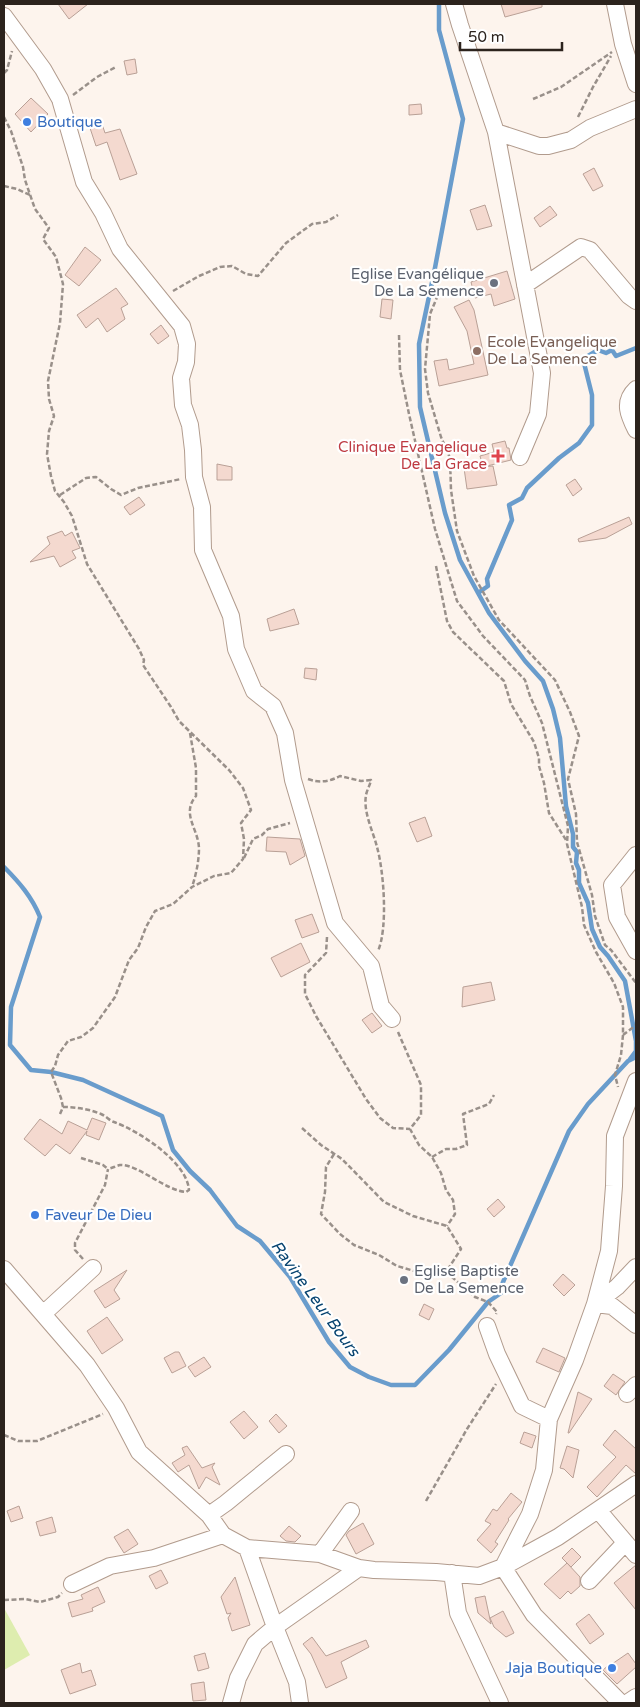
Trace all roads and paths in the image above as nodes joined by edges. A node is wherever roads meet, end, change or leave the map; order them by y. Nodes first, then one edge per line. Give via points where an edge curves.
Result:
1 (454, 4) edge
2 (615, 4) edge
3 (4, 16) edge
4 (623, 44) junction
5 (116, 68) dead end
6 (636, 84) edge
7 (60, 99) junction
8 (533, 99) dead end
9 (636, 109) edge
10 (4, 116) edge
11 (496, 132) junction
12 (571, 140) junction
13 (4, 186) edge
14 (30, 196) junction
15 (338, 215) dead end
16 (525, 285) junction
17 (438, 295) dead end
18 (161, 298) junction
19 (636, 301) edge
20 (399, 335) dead end
21 (636, 389) edge
22 (636, 430) edge
23 (520, 457) dead end
24 (194, 477) junction
25 (59, 496) junction
26 (436, 566) dead end
27 (190, 732) junction
28 (291, 770) junction
29 (304, 814) junction
30 (568, 841) junction
31 (636, 855) edge
32 (243, 859) junction
33 (192, 887) junction
34 (335, 923) junction
35 (636, 951) edge
36 (371, 966) junction
37 (636, 983) edge
38 (392, 1019) joint
39 (636, 1025) edge
40 (623, 1034) junction
41 (636, 1082) edge
42 (494, 1095) dead end
43 (63, 1107) junction
44 (60, 1114) dead end
45 (624, 1114) junction
46 (302, 1128) dead end
47 (410, 1129) junction
48 (335, 1154) junction
49 (432, 1157) junction
50 (81, 1158) dead end
51 (108, 1169) junction
52 (447, 1226) junction
53 (636, 1267) edge
54 (93, 1268) joint
55 (4, 1269) edge
56 (446, 1272) junction
57 (595, 1304) junction
58 (43, 1314) junction
59 (487, 1326) joint
60 (636, 1326) edge
61 (505, 1370) junction
62 (116, 1408) junction
63 (549, 1419) junction
64 (4, 1436) edge
65 (286, 1454) dead end
66 (636, 1484) edge
67 (426, 1501) dead end
68 (598, 1510) junction
69 (351, 1511) dead end
70 (209, 1515) junction
71 (223, 1534) junction
72 (247, 1548) junction
73 (631, 1549) edge
74 (320, 1554) junction
75 (504, 1567) junction
76 (359, 1568) junction
77 (452, 1574) junction
78 (589, 1581) dead end
79 (72, 1584) joint
80 (4, 1600) edge
81 (275, 1627) junction
82 (636, 1697) edge
83 (231, 1703) edge
84 (300, 1703) edge
85 (500, 1703) edge
86 (621, 1703) edge
87 (628, 1703) edge

1 - 11 street
2 - 4 street
3 - 7 street via 43,69
4 - 6 street
4 - 8 path via 561,87
4 - 12 path via 593,87
5 - 7 path via 97,77 73,96
7 - 18 street via 84,182 120,249
9 - 12 street via 590,128
10 - 14 path
11 - 12 street via 539,146
11 - 16 street
13 - 14 path
14 - 25 path via 49,228 43,239 56,257 63,284 60,323 48,381 54,416 47,454 50,476
15 - 18 path via 326,222 312,224 286,243 258,276 232,266 220,267
16 - 19 street via 581,247 590,250
16 - 23 street via 542,373 538,414
17 - 37 path via 430,314 425,369 428,393 450,458 457,531 474,576 499,620 555,680 570,712 579,736 568,779 576,814 577,842 592,895 594,916 605,945
18 - 24 street via 182,326 187,344 181,378 183,405 194,450
20 - 30 path via 400,370 409,414 435,529 457,602 483,636 525,680 542,723 568,826
21 - 22 street via 628,404
24 - 25 path via 121,494 96,477 86,478
24 - 28 street via 202,507 204,550 230,616 236,648 254,691 273,706 284,733
25 - 27 path via 72,516 87,564 139,649 143,665 178,721
26 - 30 path via 447,621 453,632 504,681 511,704 540,758 549,813
27 - 32 path via 243,788 252,810 241,823
27 - 33 path via 197,781 190,811 199,850
28 - 29 street
28 - 36 path via 310,780 331,781 340,776 371,780 366,797 369,823 382,871 383,896 381,943
29 - 32 path via 287,825 268,828 254,839
29 - 34 street
30 - 40 path via 584,925 623,1007
31 - 35 street via 612,886 617,917
32 - 33 path via 231,873 214,876
33 - 43 path via 173,904 155,911 129,960 115,997 93,1028 68,1041 58,1055 51,1072
34 - 36 street
34 - 47 path via 327,935 326,953 305,975 306,994 334,1047 380,1118 393,1128
36 - 38 street via 381,1006
38 - 47 path via 421,1085 421,1115
39 - 40 path
40 - 45 path via 615,1075
41 - 45 street
42 - 49 path via 489,1104 463,1114 467,1145
43 - 44 path
43 - 51 path via 101,1114 141,1134 176,1162 185,1174 189,1190 178,1192 120,1165
45 - 57 street via 615,1136 609,1251
46 - 48 path
47 - 49 path via 419,1145
48 - 52 path via 384,1202 413,1216
48 - 56 path via 326,1167 322,1214 340,1234 397,1266 418,1272
49 - 52 path via 453,1200 455,1214
50 - 51 path
51 - 54 path via 105,1186 75,1243 75,1250
52 - 56 path via 461,1249
53 - 57 street
54 - 58 street
55 - 58 street
56 - 59 path via 497,1312
57 - 60 street via 612,1306
57 - 63 street
58 - 62 street via 87,1365
59 - 61 street
61 - 63 street via 522,1406
61 - 67 path
62 - 64 path via 37,1441 18,1441
62 - 70 street via 139,1452
63 - 75 street via 544,1470 530,1514
65 - 70 street
66 - 68 street
68 - 73 street
68 - 75 street
69 - 74 street
70 - 71 street
71 - 72 street
71 - 79 street via 154,1558 110,1566
72 - 74 street
72 - 81 street
73 - 78 street
74 - 76 street
75 - 77 street via 479,1576
75 - 86 street via 534,1615
76 - 77 street
76 - 81 street
77 - 85 street via 458,1614
79 - 80 path via 58,1597 40,1602
81 - 83 street via 255,1644 238,1678
81 - 84 street via 297,1682
82 - 87 street

